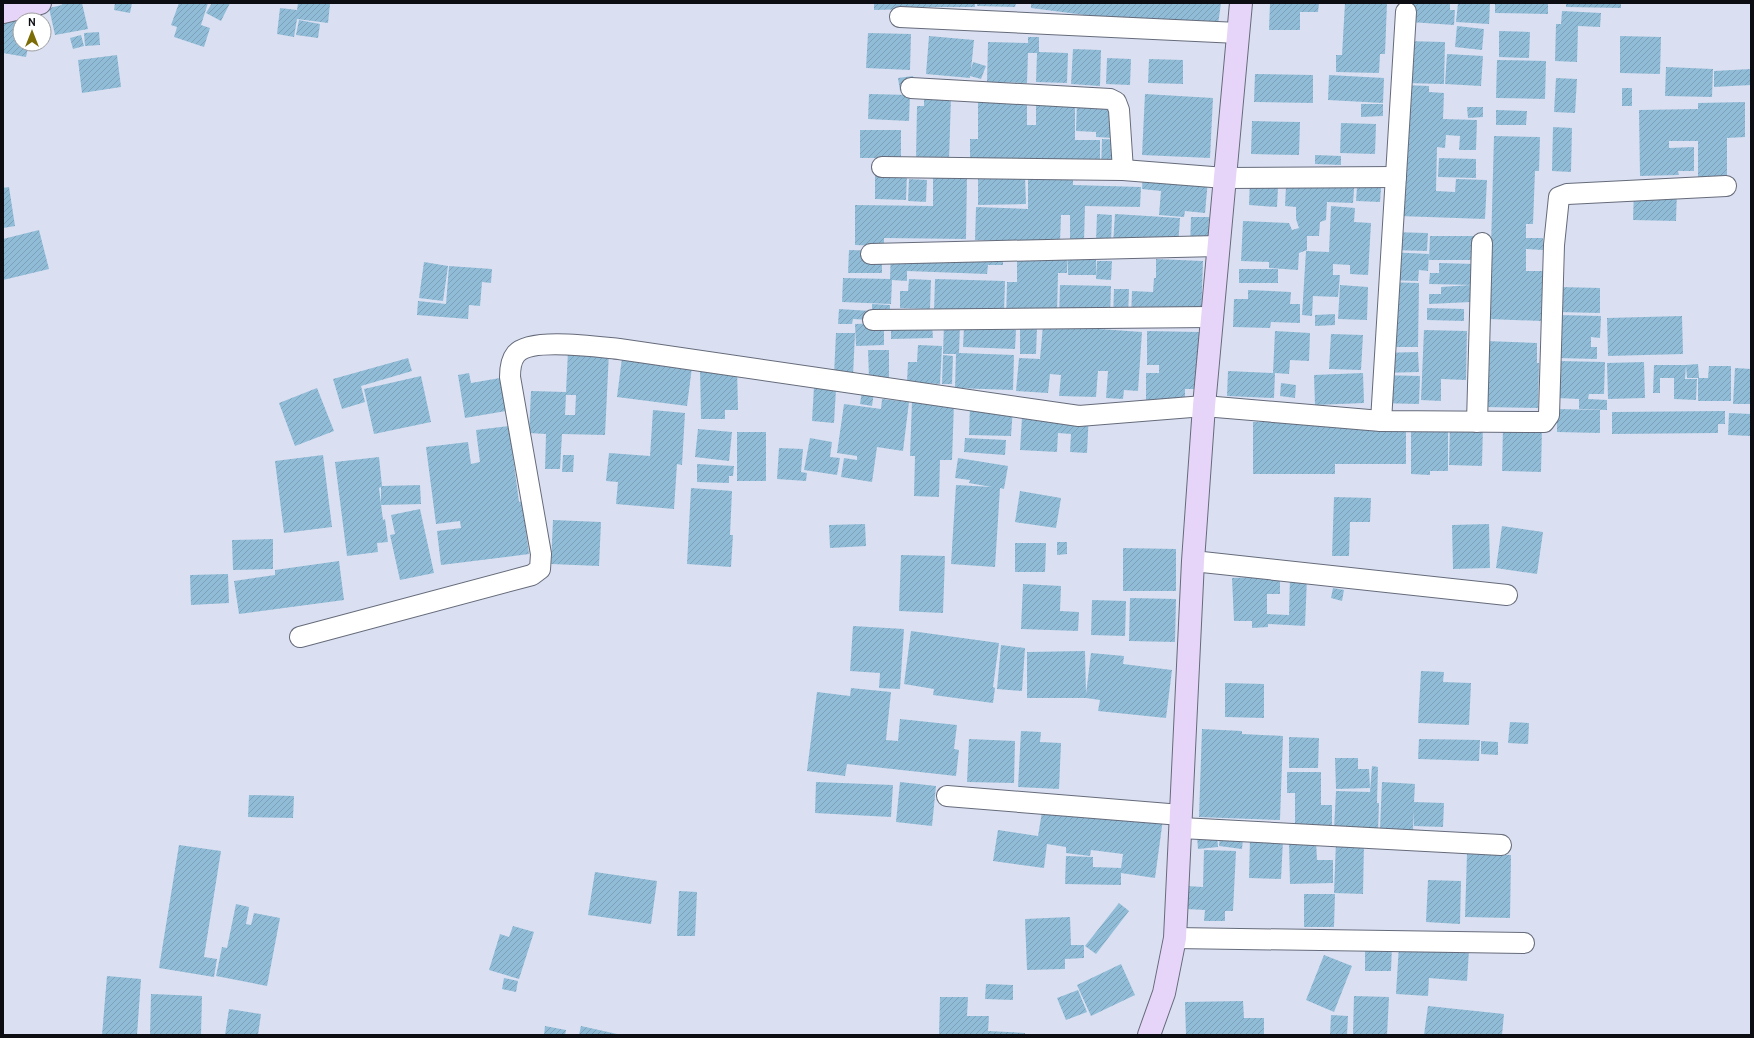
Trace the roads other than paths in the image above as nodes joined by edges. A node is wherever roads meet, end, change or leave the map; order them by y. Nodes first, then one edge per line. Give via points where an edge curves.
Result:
1 (40, 3) edge
2 (1241, 3) edge
3 (3, 12) edge
4 (1406, 12) dead end
5 (900, 17) dead end
6 (1238, 33) junction
7 (911, 88) dead end
8 (882, 167) dead end
9 (1123, 170) junction
10 (1396, 177) junction
11 (1225, 178) junction
12 (1726, 186) dead end
13 (1482, 243) dead end
14 (1218, 246) junction
15 (871, 254) dead end
16 (1212, 317) junction
17 (873, 320) dead end
18 (1204, 406) junction
19 (1381, 421) junction
20 (1477, 422) junction
21 (1193, 561) junction
22 (1507, 595) dead end
23 (300, 637) dead end
24 (947, 796) dead end
25 (1181, 821) junction
26 (1501, 845) dead end
27 (1175, 938) junction
28 (1524, 943) dead end
29 (1149, 1035) edge

1 - 3 street
2 - 6 street
4 - 10 street
5 - 6 street
6 - 11 street
7 - 9 street via 1110,99 1116,102 1118,110
8 - 9 street
9 - 11 street
10 - 11 street
10 - 19 street
11 - 14 street
12 - 20 street via 1567,194 1559,197 1554,245 1549,415 1544,422
13 - 20 street
14 - 15 street
14 - 16 street
16 - 17 street
16 - 18 street
18 - 19 street
18 - 21 street
18 - 23 street via 1079,416 619,349 565,343 527,347 517,353 510,365 510,377 541,554 540,569 532,575
19 - 20 street
21 - 22 street
21 - 25 street
24 - 25 street
25 - 26 street
25 - 27 street
27 - 28 street
27 - 29 street via 1164,993

